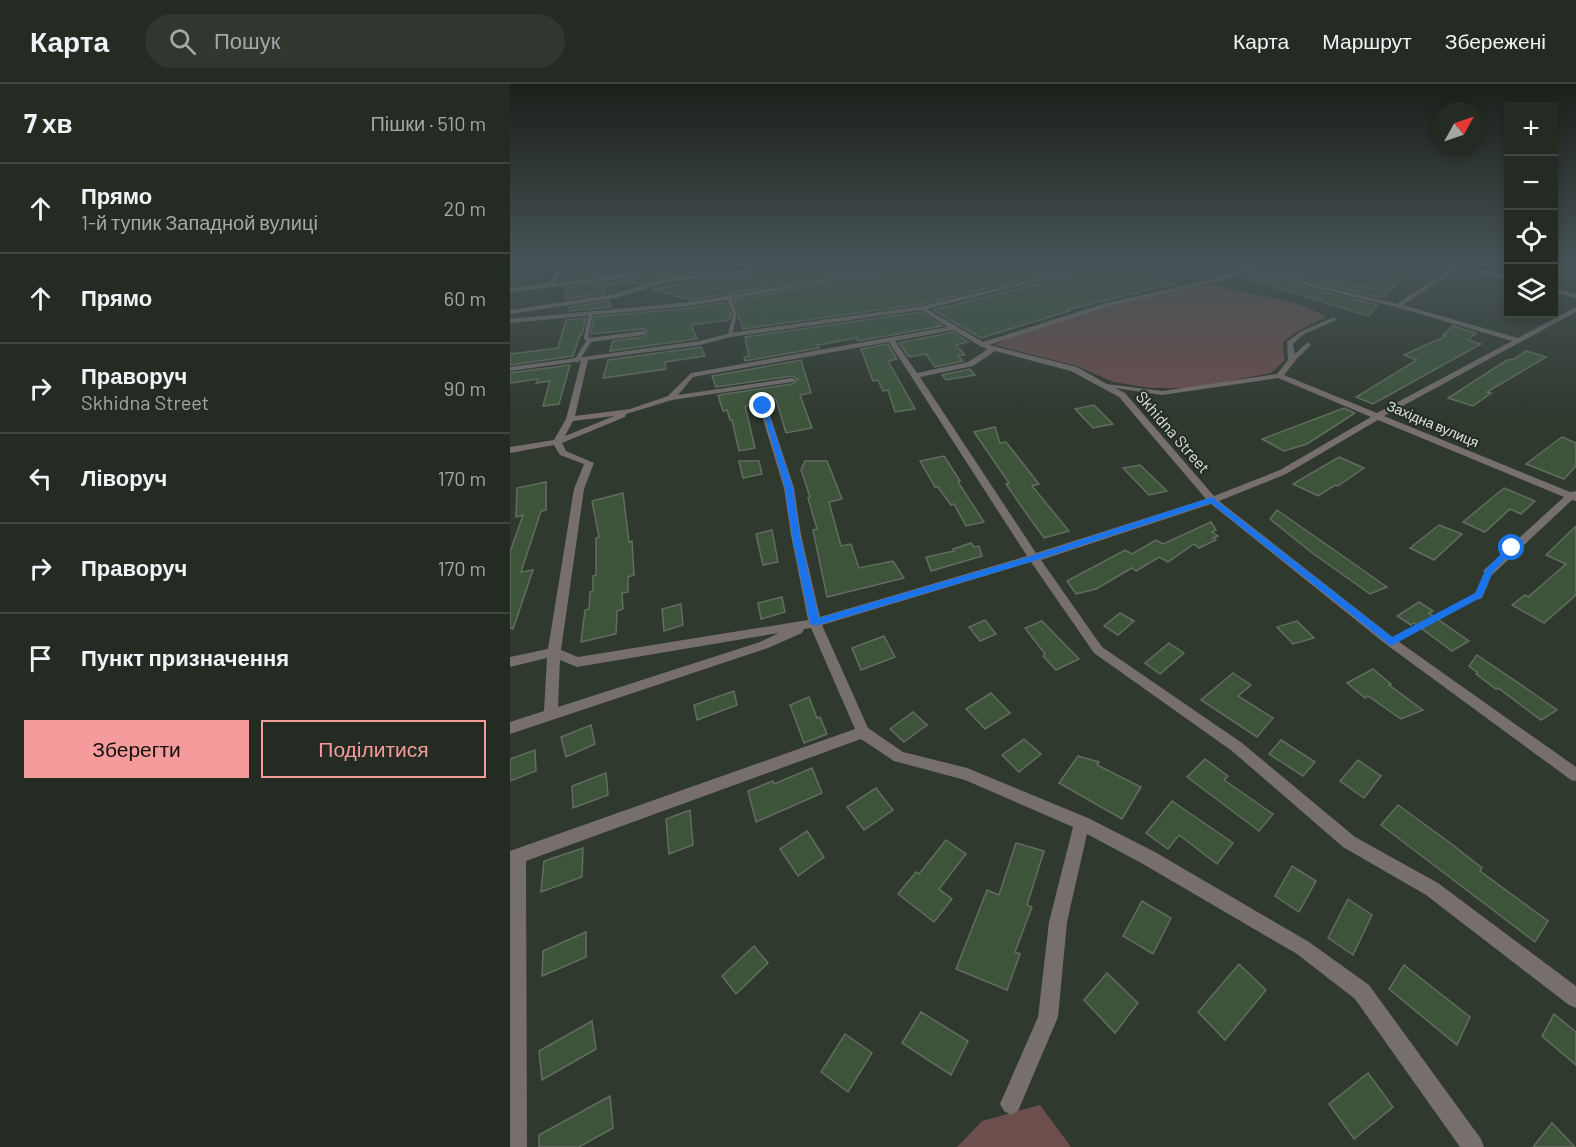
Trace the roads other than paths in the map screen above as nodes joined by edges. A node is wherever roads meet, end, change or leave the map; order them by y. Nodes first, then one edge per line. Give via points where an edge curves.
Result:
1 (565, 316) edge
2 (590, 316) edge
3 (735, 316) edge
4 (868, 316) edge
5 (934, 316) edge
6 (1072, 316) edge
7 (1431, 316) edge
8 (1563, 316) edge
9 (1334, 319) dead end
10 (510, 321) edge
11 (954, 328) junction
12 (643, 333) dead end
13 (730, 335) junction
14 (590, 340) junction
15 (1516, 340) junction
16 (892, 341) junction
17 (981, 345) junction
18 (1308, 345) dead end
19 (994, 348) junction
20 (581, 359) junction
21 (1292, 360) junction
22 (510, 369) edge
23 (915, 376) junction
24 (1278, 376) junction
25 (792, 380) dead end
26 (1101, 384) junction
27 (672, 398) junction
28 (763, 406) dead end
29 (631, 411) junction
30 (1379, 416) junction
31 (570, 419) junction
32 (557, 442) junction
33 (510, 450) edge
34 (1574, 495) edge
35 (1212, 500) junction
36 (1034, 558) junction
37 (1489, 571) joint
38 (1479, 595) road end
39 (815, 623) junction
40 (554, 652) junction
41 (510, 662) edge
42 (551, 713) junction
43 (510, 728) edge
44 (863, 732) junction
45 (1576, 775) edge
46 (1082, 823) junction
47 (514, 858) edge
48 (1576, 998) edge
49 (1011, 1104) dead end
50 (516, 1147) edge
51 (1473, 1147) edge

1 - 10 street
2 - 14 lane via 586,338
3 - 13 lane
4 - 13 street
5 - 11 street, Skhidna Street
6 - 17 street
7 - 15 street
8 - 15 street
9 - 21 street via 1289,343
11 - 16 street
11 - 17 street, Skhidna Street
12 - 14 lane
13 - 20 street via 700,343
14 - 20 lane
15 - 30 street
16 - 23 street
16 - 27 street via 691,375
17 - 19 street, Skhidna Street
18 - 21 lane
19 - 23 street via 970,364
19 - 26 street, Skhidna Street via 1074,369
20 - 22 street
20 - 31 street
21 - 24 street
23 - 36 street
24 - 26 street, Західна вулиця via 1162,393
24 - 30 street, Західна вулиця
25 - 27 street
26 - 35 street, Skhidna Street via 1122,395
27 - 29 street
28 - 39 street via 789,488
29 - 31 street
29 - 32 street
30 - 34 street, Західна вулиця
30 - 35 street via 1283,472
31 - 32 street
32 - 33 street
32 - 40 street via 563,453 589,463 579,489
34 - 37 street
35 - 36 street
35 - 45 street, Skhidna Street via 1391,642
36 - 39 street
36 - 48 street via 1098,650 1237,747 1349,842 1432,889
37 - 38 lane
39 - 40 street via 577,662
39 - 42 street via 764,645
39 - 44 street
40 - 41 street
40 - 42 street
42 - 43 street
44 - 46 street via 899,757 967,774
44 - 47 street
46 - 49 street via 1058,922 1048,1017
46 - 51 street via 1303,948 1362,993
47 - 50 street

